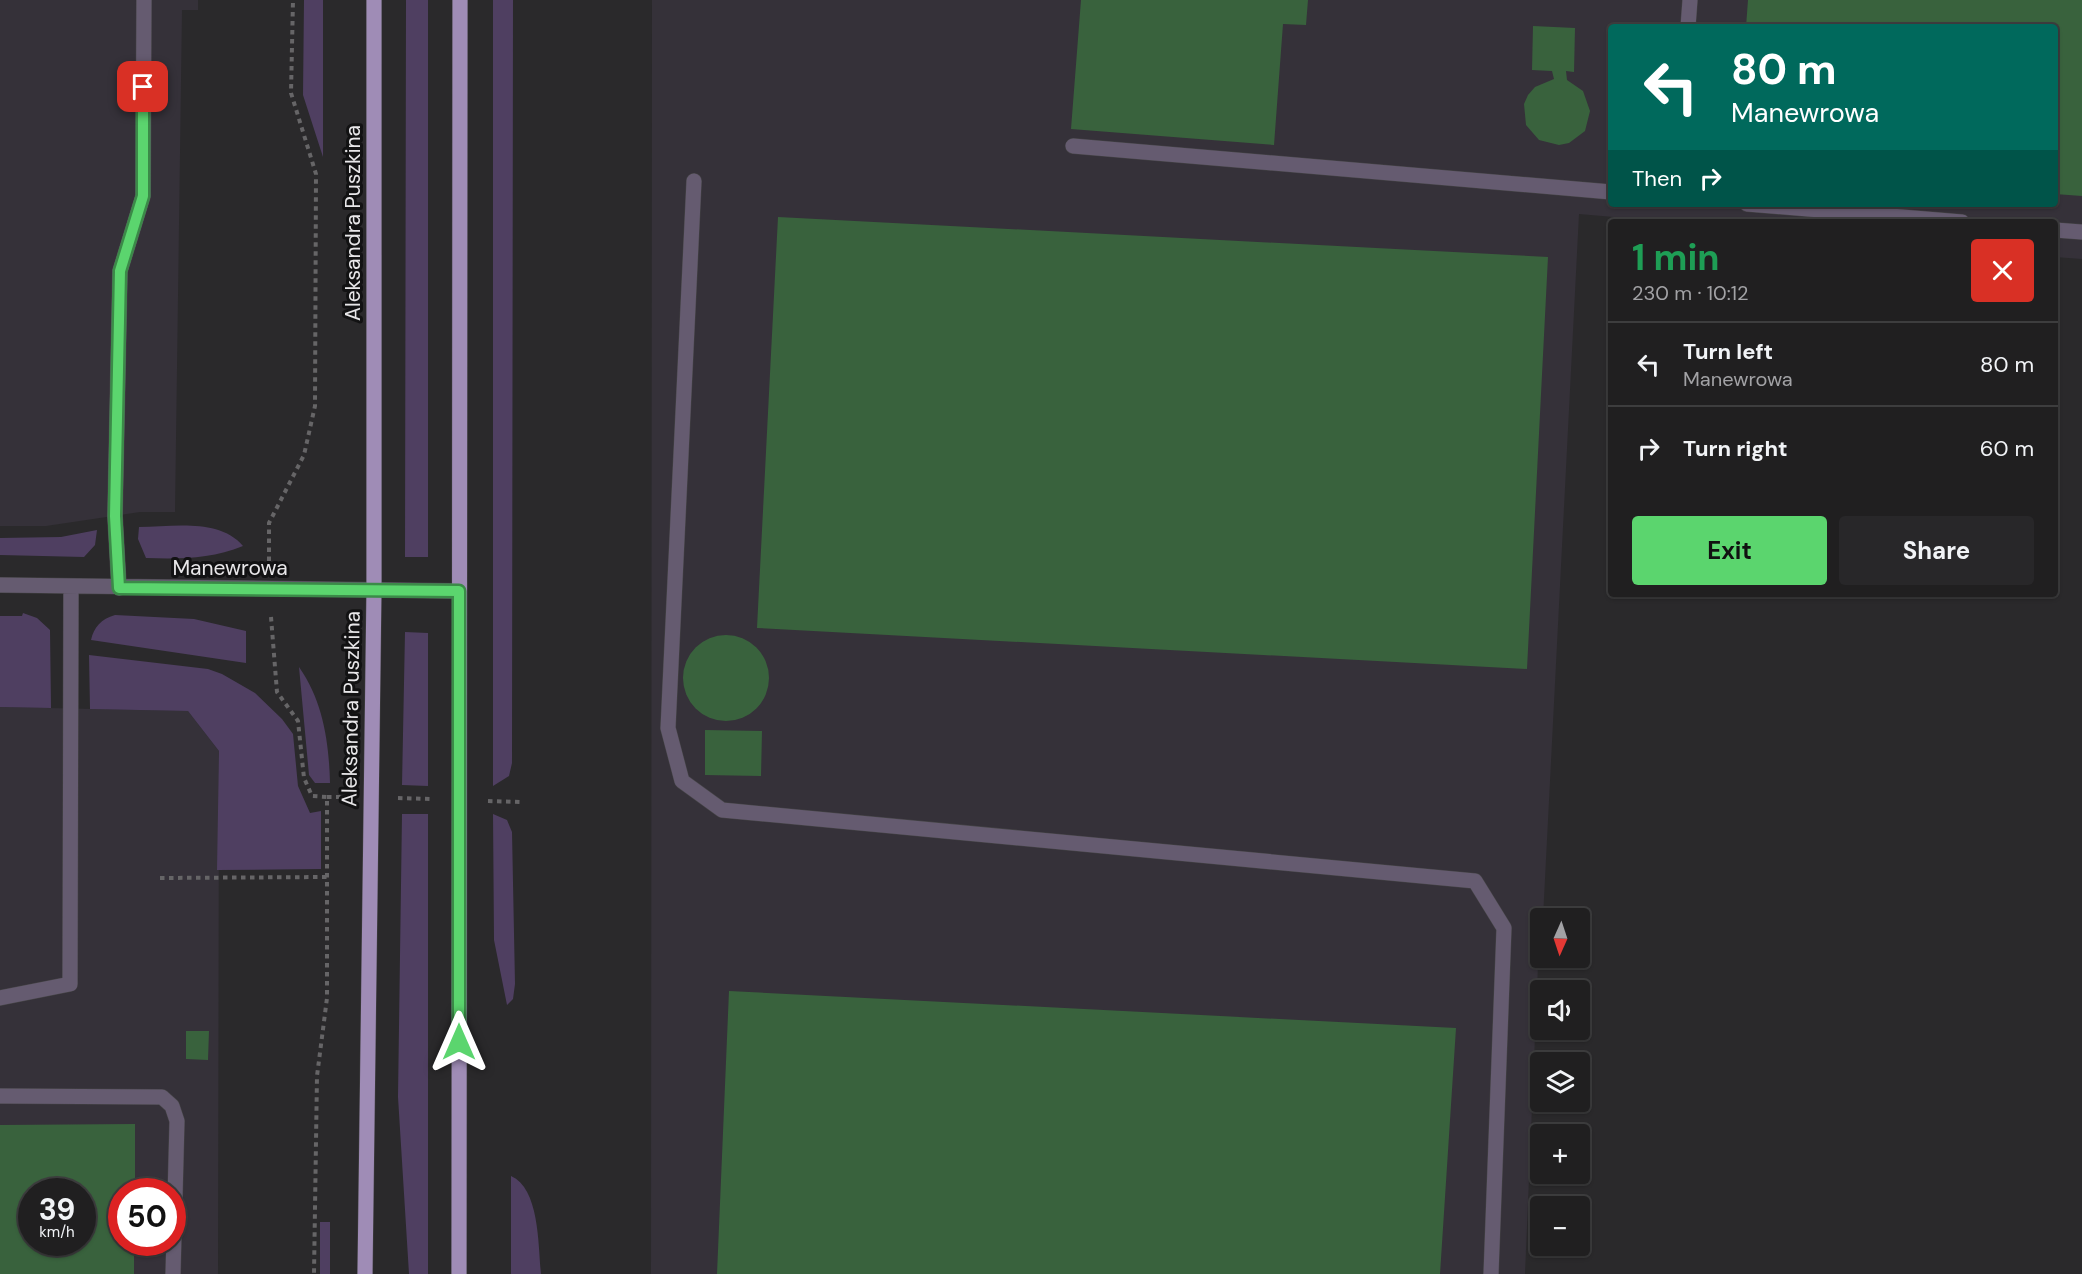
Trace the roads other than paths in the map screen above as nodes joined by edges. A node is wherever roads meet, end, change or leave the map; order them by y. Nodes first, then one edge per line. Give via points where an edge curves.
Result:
1 (144, 0) edge
2 (374, 0) edge
3 (460, 0) edge
4 (1690, 0) edge
5 (1688, 24) edge
6 (1073, 146) dead end
7 (694, 181) dead end
8 (1608, 192) edge
9 (1783, 207) edge
10 (1926, 219) edge
11 (2058, 230) edge
12 (2082, 232) edge
13 (0, 585) edge
14 (71, 587) junction
15 (119, 588) junction
16 (374, 589) junction
17 (459, 591) junction
18 (0, 998) edge
19 (0, 1096) edge
20 (173, 1274) edge
21 (365, 1274) edge
22 (459, 1274) edge
23 (1491, 1274) edge

1 - 15 street via 143,196 120,271 115,516
2 - 16 main road, Aleksandra Puszkina
3 - 17 main road
4 - 5 street
6 - 8 street
7 - 23 street via 668,728 682,781 722,810 1475,881 1504,928
9 - 10 street
11 - 12 street
13 - 14 street, Manewrowa
14 - 15 street, Manewrowa
14 - 18 street via 70,984
15 - 16 street, Manewrowa
16 - 17 street, Manewrowa
16 - 21 main road, Aleksandra Puszkina
17 - 22 main road
19 - 20 street via 162,1097 172,1106 177,1121

